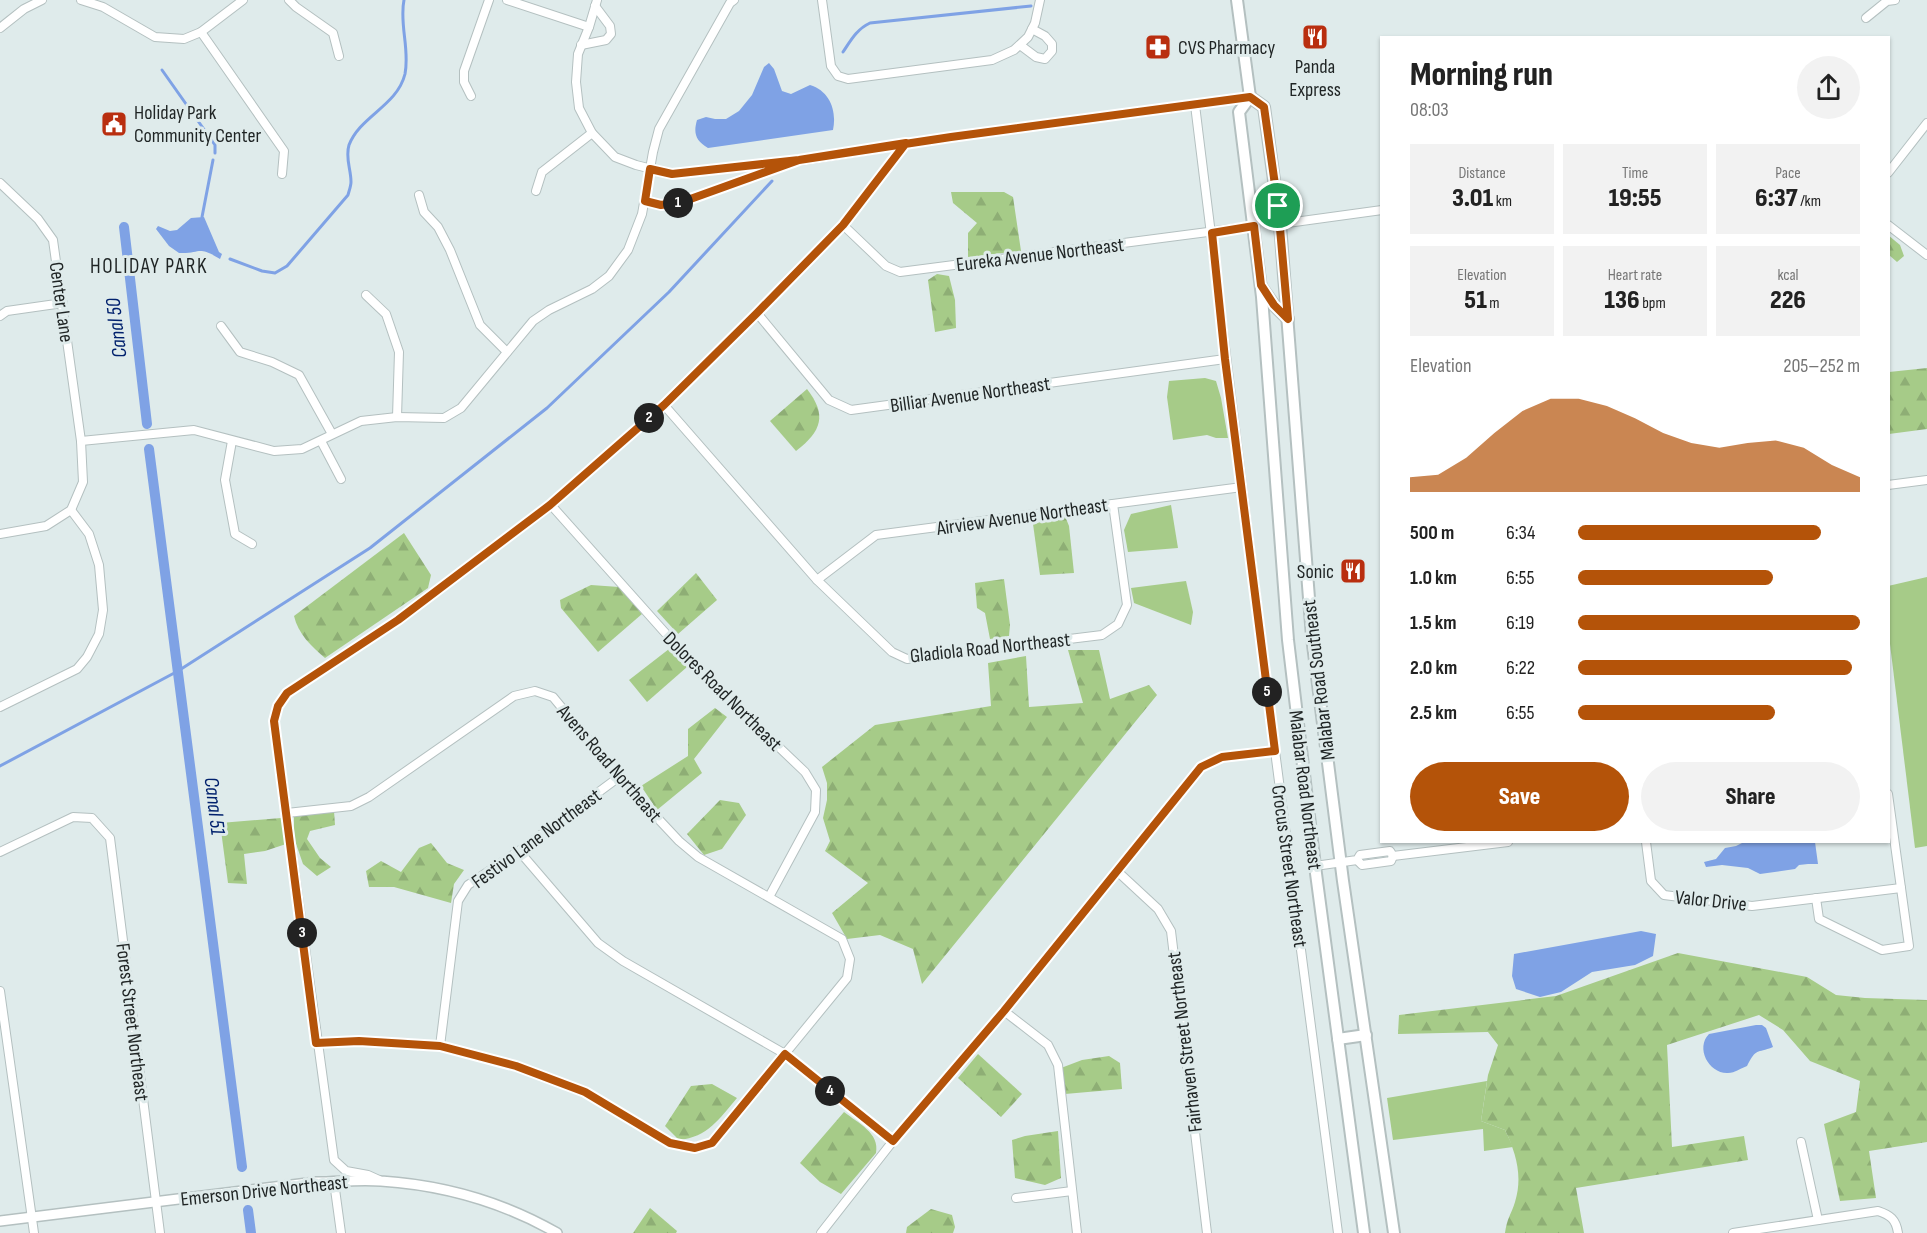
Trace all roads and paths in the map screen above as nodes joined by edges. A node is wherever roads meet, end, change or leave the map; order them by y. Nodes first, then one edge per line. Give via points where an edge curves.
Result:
1 (42, 0) edge
2 (81, 0) edge
3 (243, 0) edge
4 (289, 0) edge
5 (489, 0) edge
6 (507, 0) edge
7 (822, 0) edge
8 (1040, 0) edge
9 (1238, 0) edge
10 (1895, 0) edge
11 (730, 1) edge
12 (596, 3) edge
13 (105, 4) edge
14 (1866, 18) dead end
15 (589, 27) junction
16 (0, 28) edge
17 (1032, 29) junction
18 (201, 32) junction
19 (581, 45) junction
20 (1020, 45) junction
21 (339, 56) dead end
22 (471, 96) dead end
23 (1250, 97) junction
24 (1195, 105) junction
25 (1927, 123) edge
26 (592, 133) junction
27 (906, 143) junction
28 (799, 160) junction
29 (650, 169) junction
30 (1890, 170) edge
31 (282, 174) dead end
32 (0, 183) edge
33 (536, 191) dead end
34 (419, 195) dead end
35 (645, 201) junction
36 (1380, 210) edge
37 (1280, 224) junction
38 (843, 225) junction
39 (1254, 226) junction
40 (1890, 227) edge
41 (1212, 233) junction
42 (1927, 255) edge
43 (1261, 285) junction
44 (366, 296) dead end
45 (63, 303) junction
46 (757, 313) junction
47 (0, 316) edge
48 (1288, 319) junction
49 (221, 326) dead end
50 (507, 352) junction
51 (1225, 359) junction
52 (664, 405) junction
53 (397, 417) junction
54 (332, 434) junction
55 (81, 441) junction
56 (232, 441) junction
57 (321, 441) junction
58 (341, 479) dead end
59 (1927, 480) edge
60 (1890, 485) edge
61 (1242, 487) junction
62 (1113, 504) junction
63 (550, 505) junction
64 (71, 510) junction
65 (0, 534) edge
66 (252, 544) dead end
67 (817, 580) junction
68 (0, 707) edge
69 (1275, 751) junction
70 (619, 777) junction
71 (1890, 808) edge
72 (287, 813) junction
73 (1500, 843) edge
74 (1646, 843) edge
75 (519, 851) junction
76 (0, 852) edge
77 (1341, 862) junction
78 (1315, 866) junction
79 (1117, 872) junction
80 (1901, 888) junction
81 (769, 897) junction
82 (1816, 898) junction
83 (0, 991) edge
84 (1004, 1011) junction
85 (1366, 1035) junction
86 (1338, 1039) junction
87 (316, 1043) junction
88 (440, 1046) junction
89 (785, 1054) junction
90 (893, 1141) junction
91 (1801, 1142) dead end
92 (382, 1181) junction
93 (334, 1182) junction
94 (1072, 1191) junction
95 (1016, 1198) dead end
96 (156, 1202) junction
97 (32, 1217) junction
98 (1818, 1220) junction
99 (0, 1221) edge
100 (34, 1233) edge
101 (160, 1233) edge
102 (340, 1233) edge
103 (557, 1233) edge
104 (821, 1233) edge
105 (1077, 1233) edge
106 (1207, 1233) edge
107 (1338, 1233) edge
108 (1364, 1233) edge
109 (1394, 1233) edge
110 (1733, 1233) edge
111 (1898, 1233) edge

1 - 16 street
2 - 13 street
3 - 18 street
4 - 21 street via 333,33
5 - 22 street via 464,71
6 - 15 street
7 - 20 street via 831,66 838,76 848,79 992,60
8 - 17 street
9 - 23 main road
10 - 14 street via 1887,1
11 - 29 street via 659,129
12 - 15 street
12 - 19 street via 611,34 606,40
13 - 18 street via 155,37 184,39
15 - 19 street
17 - 20 street
17 - 20 street via 1045,36 1052,51 1045,59
18 - 31 street via 284,151
19 - 26 street via 576,82 579,108
23 - 24 street
23 - 37 main road, Malabar Road Southeast via 1264,107
23 - 39 main road, Malabar Road Northeast via 1239,112
24 - 27 street
24 - 41 street, Crocus Street Northeast
25 - 30 street
26 - 29 street via 615,157
26 - 33 street via 542,172
27 - 28 street
27 - 38 street
28 - 29 street via 672,174
28 - 35 street via 682,202 661,205
29 - 35 street
32 - 45 street, Center Lane via 38,219 53,240
34 - 50 street via 424,212 438,227 450,250 480,325
35 - 50 street via 628,250 609,276 533,321
36 - 37 street
37 - 48 main road, Malabar Road Southeast
38 - 41 street, Eureka Avenue Northeast via 886,266 900,272
38 - 46 street
39 - 41 street, Eureka Avenue Northeast
39 - 43 main road, Malabar Road Northeast
40 - 42 street
41 - 51 street, Crocus Street Northeast
43 - 48 main road
43 - 78 main road, Malabar Road Northeast via 1288,640
44 - 53 street via 386,314 399,352
45 - 47 street via 8,311
45 - 55 street, Center Lane
46 - 51 street, Billiar Avenue Northeast via 829,400 851,410
46 - 52 street
48 - 77 main road, Malabar Road Southeast via 1312,638
49 - 54 street via 240,352 299,375
50 - 53 street via 460,408 444,418
51 - 61 street, Crocus Street Northeast
52 - 63 street
52 - 67 street, Gladiola Road Northeast
53 - 54 street via 361,422
54 - 57 street
55 - 56 street via 194,430
55 - 64 street, Center Lane via 83,482
56 - 57 street via 274,451 302,449
56 - 66 street via 225,480 235,534
57 - 58 street
59 - 60 street
61 - 62 street, Airview Avenue Northeast
61 - 69 street, Crocus Street Northeast
62 - 67 street, Airview Avenue Northeast via 876,535
62 - 67 street, Gladiola Road Northeast via 1126,605 1118,624 1102,635 907,659 892,652
63 - 72 street via 398,620 287,693 274,721
63 - 81 street, Dolores Road Northeast via 701,673 804,772 816,790 815,812
64 - 65 street via 46,526
64 - 68 street via 89,534 99,565 103,610 99,634 77,669
69 - 79 street via 1222,757 1201,767
69 - 107 street, Crocus Street Northeast
70 - 72 street, Avens Road Northeast via 553,697 535,691 514,696 351,806
70 - 75 street, Festivo Lane Northeast
70 - 81 street, Avens Road Northeast via 698,857
71 - 80 street
72 - 87 street
73 - 77 street via 1394,856 1390,851
74 - 82 street, Valor Drive via 1652,881 1664,895 1752,906
75 - 88 street, Festivo Lane Northeast via 468,885 458,901
75 - 89 street via 598,943 622,961
76 - 96 street, Forest Street Northeast via 73,817 92,818 110,838
77 - 78 street
77 - 85 main road, Malabar Road Southeast
78 - 86 main road, Malabar Road Northeast
79 - 84 street
79 - 106 street, Fairhaven Street Northeast via 1158,909 1171,931
80 - 82 street, Valor Drive
80 - 82 street via 1909,946 1882,950 1820,919
81 - 89 street, Avens Road Northeast via 842,939 850,958 847,978
83 - 97 street
84 - 90 street
84 - 94 street via 1048,1045 1058,1065
85 - 86 main road
85 - 109 main road, Malabar Road Southeast
86 - 108 main road, Malabar Road Northeast
87 - 88 street via 359,1041
87 - 92 street via 334,1161 346,1170
88 - 89 street via 516,1066 585,1092 670,1143 695,1148 712,1143
89 - 90 street
90 - 104 street
91 - 98 street
92 - 93 street, Emerson Drive Northeast
92 - 103 street, Emerson Drive Northeast via 493,1203
93 - 96 street, Emerson Drive Northeast
93 - 102 street
94 - 95 street
94 - 105 street
96 - 97 street, Emerson Drive Northeast
96 - 101 street, Forest Street Northeast
97 - 99 street, Emerson Drive Northeast
97 - 100 street
98 - 110 street
98 - 111 street via 1878,1211 1889,1214

